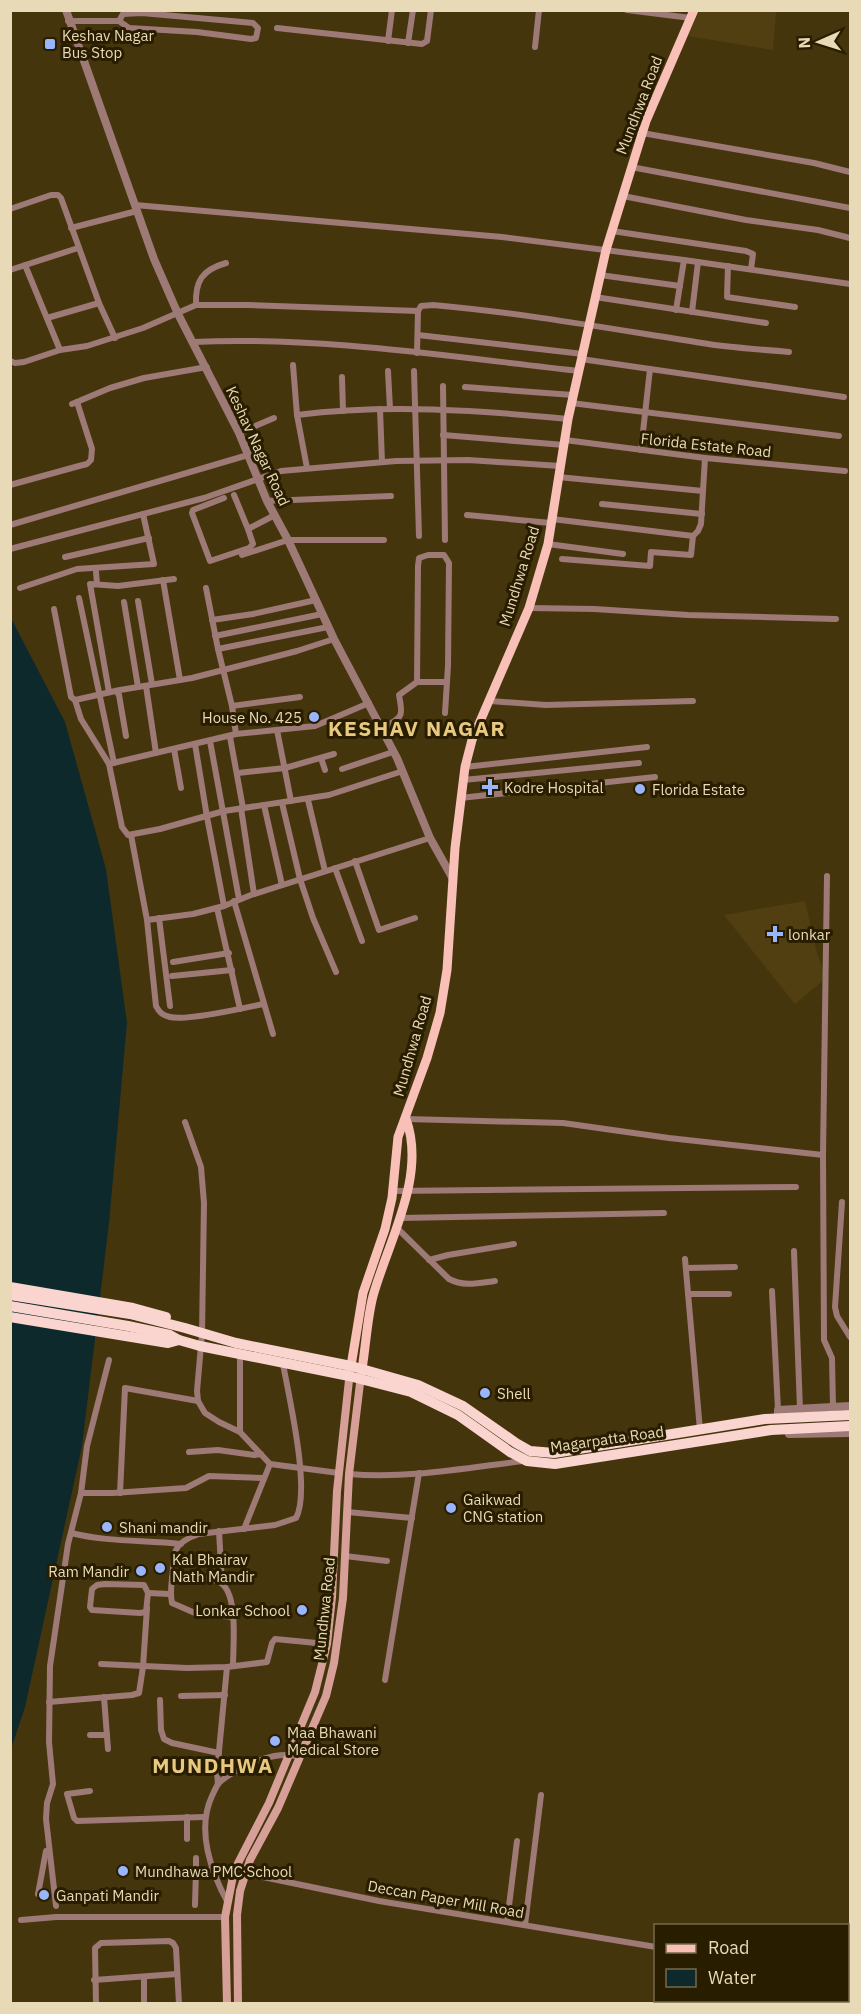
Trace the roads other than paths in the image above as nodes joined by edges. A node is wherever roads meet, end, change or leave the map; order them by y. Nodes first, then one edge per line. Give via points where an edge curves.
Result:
1 (66, 10) edge
2 (392, 10) edge
3 (412, 10) edge
4 (430, 10) edge
5 (539, 10) edge
6 (627, 10) edge
7 (692, 14) edge
8 (68, 21) junction
9 (119, 21) junction
10 (277, 28) dead end
11 (388, 41) junction
12 (408, 43) junction
13 (535, 47) dead end
14 (642, 133) junction
15 (631, 167) junction
16 (850, 172) edge
17 (623, 196) junction
18 (136, 208) junction
19 (850, 208) edge
20 (10, 209) edge
21 (72, 228) junction
22 (612, 231) junction
23 (850, 238) edge
24 (78, 248) junction
25 (606, 250) junction
26 (684, 260) junction
27 (698, 262) junction
28 (226, 263) dead end
29 (25, 265) junction
30 (728, 266) junction
31 (751, 269) junction
32 (10, 270) edge
33 (600, 275) junction
34 (850, 284) edge
35 (680, 285) junction
36 (596, 297) junction
37 (99, 303) junction
38 (196, 305) junction
39 (795, 307) dead end
40 (676, 310) junction
41 (418, 311) junction
42 (692, 312) junction
43 (178, 314) junction
44 (47, 318) junction
45 (766, 323) dead end
46 (589, 327) junction
47 (418, 335) junction
48 (115, 338) junction
49 (193, 342) junction
50 (60, 350) junction
51 (789, 352) dead end
52 (417, 353) junction
53 (582, 357) junction
54 (10, 361) edge
55 (293, 365) dead end
56 (207, 368) junction
57 (650, 369) junction
58 (388, 371) dead end
59 (414, 371) dead end
60 (579, 372) junction
61 (342, 377) dead end
62 (443, 386) dead end
63 (465, 387) dead end
64 (844, 397) dead end
65 (572, 399) junction
66 (380, 409) junction
67 (390, 410) junction
68 (344, 411) junction
69 (414, 411) junction
70 (443, 411) junction
71 (645, 411) junction
72 (297, 416) junction
73 (274, 418) dead end
74 (568, 418) junction
75 (239, 433) junction
76 (443, 435) junction
77 (839, 436) dead end
78 (564, 443) junction
79 (641, 450) junction
80 (248, 455) junction
81 (705, 458) junction
82 (443, 460) junction
83 (416, 461) junction
84 (382, 462) junction
85 (560, 466) junction
86 (307, 468) junction
87 (845, 471) dead end
88 (558, 477) junction
89 (258, 478) junction
90 (10, 485) edge
91 (703, 490) junction
92 (234, 495) dead end
93 (391, 496) dead end
94 (224, 498) dead end
95 (267, 501) junction
96 (602, 504) dead end
97 (143, 514) junction
98 (702, 514) junction
99 (275, 515) junction
100 (467, 515) dead end
101 (551, 521) junction
102 (10, 525) edge
103 (248, 529) junction
104 (419, 536) dead end
105 (693, 536) junction
106 (149, 538) junction
107 (288, 540) junction
108 (384, 540) dead end
109 (445, 540) dead end
110 (548, 544) junction
111 (10, 549) edge
112 (623, 554) dead end
113 (242, 555) dead end
114 (65, 557) dead end
115 (562, 559) dead end
116 (96, 572) dead end
117 (174, 579) dead end
118 (163, 580) junction
119 (97, 584) junction
120 (20, 588) dead end
121 (206, 588) dead end
122 (79, 598) dead end
123 (316, 600) junction
124 (138, 601) dead end
125 (124, 602) dead end
126 (529, 608) junction
127 (54, 609) dead end
128 (322, 614) junction
129 (836, 619) dead end
130 (212, 620) junction
131 (328, 627) junction
132 (215, 636) junction
133 (100, 638) junction
134 (334, 639) junction
135 (88, 640) junction
136 (218, 649) junction
137 (223, 670) junction
138 (180, 680) junction
139 (417, 682) junction
140 (447, 682) junction
141 (149, 685) junction
142 (138, 687) junction
143 (112, 692) junction
144 (99, 695) junction
145 (300, 698) dead end
146 (75, 700) junction
147 (490, 701) junction
148 (693, 701) dead end
149 (369, 703) junction
150 (232, 706) junction
151 (445, 713) dead end
152 (382, 729) junction
153 (277, 730) junction
154 (126, 736) dead end
155 (233, 736) junction
156 (210, 741) junction
157 (195, 744) junction
158 (647, 747) dead end
159 (174, 749) junction
160 (393, 752) junction
161 (156, 753) junction
162 (334, 754) dead end
163 (321, 758) junction
164 (112, 763) junction
165 (639, 763) dead end
166 (465, 767) junction
167 (285, 768) junction
168 (342, 769) dead end
169 (325, 770) dead end
170 (403, 771) junction
171 (238, 773) junction
172 (655, 777) dead end
173 (463, 780) junction
174 (181, 788) dead end
175 (460, 798) junction
176 (308, 800) junction
177 (291, 801) junction
178 (282, 803) junction
179 (264, 805) junction
180 (242, 808) junction
181 (224, 811) junction
182 (207, 817) junction
183 (131, 835) junction
184 (430, 838) junction
185 (355, 861) junction
186 (335, 868) junction
187 (325, 871) junction
188 (827, 876) dead end
189 (300, 879) junction
190 (454, 880) junction
191 (282, 885) junction
192 (254, 894) junction
193 (237, 900) junction
194 (221, 907) junction
195 (159, 918) junction
196 (415, 918) dead end
197 (147, 920) junction
198 (362, 942) dead end
199 (228, 953) junction
200 (173, 962) dead end
201 (232, 970) junction
202 (336, 972) dead end
203 (172, 976) dead end
204 (263, 1004) junction
205 (170, 1006) dead end
206 (240, 1009) junction
207 (273, 1034) dead end
208 (406, 1119) junction
209 (185, 1122) dead end
210 (824, 1155) junction
211 (796, 1187) dead end
212 (393, 1191) junction
213 (408, 1191) junction
214 (842, 1202) dead end
215 (664, 1213) dead end
216 (398, 1222) junction
217 (514, 1244) dead end
218 (794, 1251) dead end
219 (685, 1259) dead end
220 (429, 1260) junction
221 (686, 1268) junction
222 (735, 1268) dead end
223 (495, 1281) dead end
224 (10, 1287) edge
225 (772, 1291) dead end
226 (688, 1294) junction
227 (729, 1294) dead end
228 (10, 1295) edge
229 (10, 1306) edge
230 (10, 1317) edge
231 (129, 1321) junction
232 (202, 1334) junction
233 (850, 1337) edge
234 (200, 1346) junction
235 (240, 1354) junction
236 (109, 1360) dead end
237 (283, 1364) junction
238 (356, 1373) junction
239 (198, 1401) junction
240 (850, 1406) edge
241 (833, 1407) junction
242 (800, 1408) junction
243 (850, 1415) edge
244 (780, 1418) junction
245 (850, 1426) edge
246 (700, 1430) junction
247 (771, 1430) junction
248 (240, 1432) junction
249 (850, 1433) edge
250 (189, 1452) dead end
251 (261, 1454) junction
252 (527, 1461) junction
253 (270, 1464) junction
254 (300, 1469) junction
255 (339, 1473) junction
256 (419, 1473) junction
257 (349, 1474) junction
258 (264, 1478) junction
259 (81, 1492) junction
260 (120, 1493) junction
261 (347, 1512) junction
262 (412, 1518) junction
263 (244, 1529) junction
264 (219, 1531) junction
265 (71, 1533) junction
266 (181, 1544) junction
267 (345, 1556) junction
268 (387, 1560) dead end
269 (172, 1578) junction
270 (222, 1583) junction
271 (148, 1593) junction
272 (170, 1594) junction
273 (147, 1608) junction
274 (233, 1617) junction
275 (327, 1644) junction
276 (101, 1664) dead end
277 (143, 1667) junction
278 (230, 1667) junction
279 (385, 1680) dead end
280 (225, 1695) junction
281 (181, 1696) dead end
282 (104, 1697) junction
283 (160, 1700) dead end
284 (49, 1702) junction
285 (90, 1735) dead end
286 (107, 1735) junction
287 (108, 1749) dead end
288 (219, 1753) junction
289 (289, 1754) junction
290 (300, 1756) junction
291 (218, 1784) junction
292 (90, 1791) dead end
293 (51, 1794) junction
294 (67, 1794) junction
295 (541, 1795) dead end
296 (187, 1817) junction
297 (204, 1817) junction
298 (187, 1839) dead end
299 (517, 1841) dead end
300 (47, 1844) junction
301 (196, 1858) dead end
302 (196, 1870) junction
303 (213, 1870) junction
304 (234, 1871) junction
305 (245, 1873) junction
306 (38, 1894) dead end
307 (228, 1903) junction
308 (195, 1905) dead end
309 (56, 1906) dead end
310 (225, 1917) junction
311 (21, 1920) dead end
312 (507, 1922) junction
313 (525, 1925) junction
314 (654, 1947) edge
315 (177, 1974) junction
316 (144, 1977) junction
317 (94, 1980) junction
318 (227, 2003) edge
319 (238, 2003) edge
320 (96, 2004) edge
321 (144, 2004) edge
322 (179, 2004) edge

1 - 8 street, Keshav Nagar Road
2 - 11 street
3 - 12 street
4 - 12 street via 427,41
5 - 13 street
6 - 7 street
7 - 14 main road, Mundhwa Road
8 - 9 street
8 - 18 street, Keshav Nagar Road
9 - 9 street via 129,28 251,39 256,38 258,28 253,23 127,13
10 - 11 street
11 - 12 street
14 - 15 main road, Mundhwa Road
14 - 16 street
15 - 17 main road, Mundhwa Road
15 - 19 street
17 - 22 main road, Mundhwa Road
17 - 23 street
18 - 21 street
18 - 25 street via 502,237
18 - 43 street, Keshav Nagar Road
20 - 21 street via 58,195
21 - 24 street
22 - 25 main road, Mundhwa Road
22 - 31 street via 746,251 753,255
24 - 29 street
24 - 37 street
25 - 26 street
25 - 33 main road, Mundhwa Road
26 - 27 street
26 - 35 street
27 - 30 street
27 - 42 street
28 - 38 street via 205,273 195,292
29 - 32 street
29 - 44 street
30 - 31 street
30 - 39 street via 727,297
31 - 34 street
33 - 35 street
33 - 36 main road, Mundhwa Road
35 - 40 street
36 - 40 street
36 - 46 main road, Mundhwa Road
37 - 44 street
37 - 48 street
38 - 41 street
38 - 43 street
40 - 42 street
41 - 46 street via 421,306 433,305 508,312
41 - 47 street
42 - 45 street
43 - 48 street
43 - 49 street, Keshav Nagar Road
44 - 50 street
46 - 51 street
46 - 53 main road, Mundhwa Road
47 - 52 street
47 - 53 street
48 - 50 street
49 - 52 street via 259,340
49 - 56 street, Keshav Nagar Road
50 - 54 street via 24,362
52 - 60 street
53 - 57 street
53 - 60 main road, Mundhwa Road
55 - 72 street
56 - 75 street, Keshav Nagar Road
56 - 90 street via 144,378 75,403 92,449 91,460
57 - 64 street
57 - 71 street
58 - 67 street
59 - 69 street
60 - 65 main road, Mundhwa Road
61 - 68 street
62 - 70 street
63 - 65 street
65 - 71 street
65 - 74 main road, Mundhwa Road
66 - 67 street
66 - 68 street
66 - 84 street
67 - 69 street
68 - 72 street
69 - 70 street
69 - 83 street
70 - 74 street
70 - 76 street
71 - 77 street
71 - 79 street
72 - 86 street
73 - 75 street
74 - 78 main road, Mundhwa Road
75 - 80 street, Keshav Nagar Road
76 - 78 street, Florida Estate Road
76 - 82 street
78 - 79 street, Florida Estate Road
78 - 85 main road, Mundhwa Road
79 - 81 street, Florida Estate Road
80 - 89 street, Keshav Nagar Road
80 - 102 street
81 - 87 street, Florida Estate Road
81 - 91 street
82 - 83 street
82 - 85 street
82 - 109 street
83 - 84 street
83 - 104 street
84 - 86 street
85 - 88 main road, Mundhwa Road
86 - 89 street
88 - 91 street
88 - 101 main road, Mundhwa Road
89 - 95 street, Keshav Nagar Road
89 - 97 street
91 - 98 street
92 - 103 street
93 - 95 street
94 - 103 street via 193,510 210,561 249,548 253,544
95 - 99 street, Keshav Nagar Road
96 - 98 street
97 - 106 street
97 - 111 street
98 - 105 street
99 - 103 street
99 - 107 street, Keshav Nagar Road
100 - 101 street
101 - 105 street
101 - 110 main road, Mundhwa Road
105 - 115 street via 691,555 651,552 650,566
106 - 114 street
106 - 120 street via 154,561 150,565 77,569
107 - 108 street
107 - 113 street
107 - 123 street, Keshav Nagar Road
110 - 112 street
110 - 126 main road, Mundhwa Road
116 - 119 street
117 - 118 street
118 - 119 street via 118,586
118 - 138 street
119 - 133 street via 90,584
121 - 130 street
122 - 135 street
123 - 128 street, Keshav Nagar Road
123 - 130 street
124 - 141 street
125 - 142 street
126 - 129 street
126 - 147 main road, Mundhwa Road
127 - 146 street via 71,697
128 - 131 street, Keshav Nagar Road
128 - 132 street
130 - 132 street
131 - 134 street, Keshav Nagar Road
131 - 136 street
132 - 136 street
133 - 135 street
133 - 143 street
134 - 137 street
134 - 149 street, Keshav Nagar Road
135 - 144 street
136 - 137 street
137 - 138 street
137 - 150 street
138 - 141 street
139 - 140 street
139 - 140 street via 419,558 444,555 449,563
139 - 152 street via 399,695 403,711 400,717
140 - 151 street
141 - 142 street
141 - 161 street
142 - 143 street
143 - 144 street
143 - 154 street via 119,695
144 - 146 street
144 - 164 street
145 - 150 street
146 - 164 street via 81,719
147 - 148 street via 546,705
147 - 166 main road, Mundhwa Road via 472,740
149 - 152 street, Keshav Nagar Road
149 - 153 street via 315,726
150 - 155 street
152 - 160 street, Keshav Nagar Road
153 - 155 street
153 - 167 street
155 - 156 street
155 - 171 street
156 - 157 street
156 - 181 street
157 - 159 street
157 - 182 street
158 - 166 street
159 - 161 street
159 - 174 street
160 - 168 street
160 - 170 street, Keshav Nagar Road
161 - 164 street
162 - 163 street
163 - 167 street
163 - 169 street
164 - 183 street via 122,826
165 - 173 street
166 - 173 main road, Mundhwa Road
167 - 171 street
167 - 177 street
170 - 176 street
170 - 184 street, Keshav Nagar Road
171 - 180 street
172 - 175 street
173 - 175 main road, Mundhwa Road
175 - 190 main road, Mundhwa Road
176 - 177 street
176 - 187 street
177 - 178 street
178 - 179 street
178 - 189 street
179 - 180 street
179 - 191 street
180 - 181 street
180 - 192 street
181 - 182 street
181 - 193 street
182 - 183 street
182 - 194 street
183 - 197 street
184 - 185 street
184 - 190 street, Keshav Nagar Road
185 - 186 street
185 - 196 street via 379,930
186 - 187 street
186 - 198 street
187 - 189 street
188 - 210 street
189 - 191 street
189 - 202 street
190 - 208 main road, Mundhwa Road via 440,1013
191 - 192 street
192 - 193 street
193 - 194 street
193 - 204 street
194 - 195 street
194 - 199 street
195 - 197 street
195 - 205 street
197 - 206 street via 156,1006 161,1014 176,1018
199 - 200 street
199 - 201 street
201 - 203 street
201 - 206 street
204 - 206 street
204 - 207 street
208 - 210 street via 562,1123
208 - 212 main road, Mundhwa Road via 398,1137
208 - 213 main road, Mundhwa Road via 411,1134
209 - 232 street via 201,1167 204,1203
210 - 241 street via 824,1340 832,1358
211 - 213 street
212 - 213 street
212 - 238 main road, Mundhwa Road via 385,1229 363,1293
213 - 216 main road, Mundhwa Road
214 - 233 street via 835,1307
215 - 216 street
216 - 220 street
216 - 238 main road, Mundhwa Road via 373,1298
217 - 220 street
218 - 242 street
219 - 221 street
220 - 223 street via 456,1283
221 - 222 street
221 - 226 street
224 - 231 highway
225 - 244 street
226 - 227 street
226 - 246 street
228 - 231 highway
229 - 231 highway
230 - 231 highway
231 - 232 highway, Magarpatta Road
231 - 234 highway
232 - 234 street
232 - 238 highway, Magarpatta Road
234 - 235 highway, Magarpatta Road
234 - 239 street
235 - 237 highway, Magarpatta Road
235 - 248 street
236 - 259 street via 87,1446
237 - 238 highway, Magarpatta Road
237 - 254 street
238 - 246 highway, Magarpatta Road via 418,1385 443,1395 530,1451 554,1453
238 - 252 highway, Magarpatta Road via 439,1405
238 - 255 main road, Mundhwa Road
238 - 257 main road, Mundhwa Road
239 - 248 street via 205,1413
239 - 260 street via 125,1388
240 - 241 street
241 - 242 street
242 - 244 street
243 - 244 highway
244 - 245 highway
244 - 246 highway, Magarpatta Road
244 - 247 highway, Magarpatta Road
247 - 249 street via 782,1434
247 - 252 highway, Magarpatta Road via 555,1464
248 - 251 street
250 - 251 street
251 - 253 street
252 - 256 street
253 - 254 street
253 - 258 street
254 - 255 street
254 - 263 street via 302,1500 296,1518
255 - 275 main road, Mundhwa Road
256 - 257 street
256 - 262 street
257 - 261 main road, Mundhwa Road
258 - 260 street via 209,1476 186,1488
258 - 263 street
259 - 260 street
259 - 265 street
261 - 262 street
261 - 267 main road, Mundhwa Road
262 - 279 street
263 - 264 street
264 - 266 street via 190,1537
264 - 270 street
265 - 266 street via 94,1539
265 - 284 street via 50,1666
266 - 269 street via 174,1551
267 - 268 street
267 - 290 main road, Mundhwa Road via 334,1663 326,1696
269 - 270 street
269 - 272 street
270 - 274 street
271 - 272 street
271 - 273 street
271 - 273 street via 140,1584 97,1585 92,1589 90,1607 96,1611 140,1613
272 - 274 street via 172,1602 186,1610
273 - 277 street
274 - 278 street
275 - 278 street via 275,1639 267,1662
275 - 289 main road, Mundhwa Road via 315,1692
276 - 277 street
277 - 278 street
277 - 282 street via 139,1693
278 - 280 street
280 - 281 street
280 - 288 street
282 - 284 street
282 - 286 street
283 - 288 street via 164,1739
284 - 293 street
285 - 286 street
286 - 287 street
288 - 291 street
289 - 290 street
289 - 291 street via 260,1760
289 - 304 main road, Mundhwa Road
290 - 305 main road, Mundhwa Road
291 - 297 street
292 - 294 street
293 - 294 street
293 - 300 street via 47,1803
294 - 296 street via 77,1821
295 - 313 street
296 - 297 street
296 - 298 street
297 - 303 street
299 - 312 street
300 - 306 street
300 - 309 street
301 - 302 street
302 - 303 street
302 - 308 street
303 - 307 street
304 - 305 street, Deccan Paper Mill Road
304 - 307 main road, Mundhwa Road
305 - 312 street, Deccan Paper Mill Road
305 - 319 main road, Mundhwa Road via 237,1915
307 - 310 main road, Mundhwa Road
310 - 311 street
310 - 318 main road, Mundhwa Road
312 - 313 street, Deccan Paper Mill Road
313 - 314 street, Deccan Paper Mill Road
315 - 316 street
315 - 317 street via 177,1948 169,1941 101,1943 95,1948
315 - 322 street
316 - 317 street
316 - 321 street
317 - 320 street
318 - 319 main road

